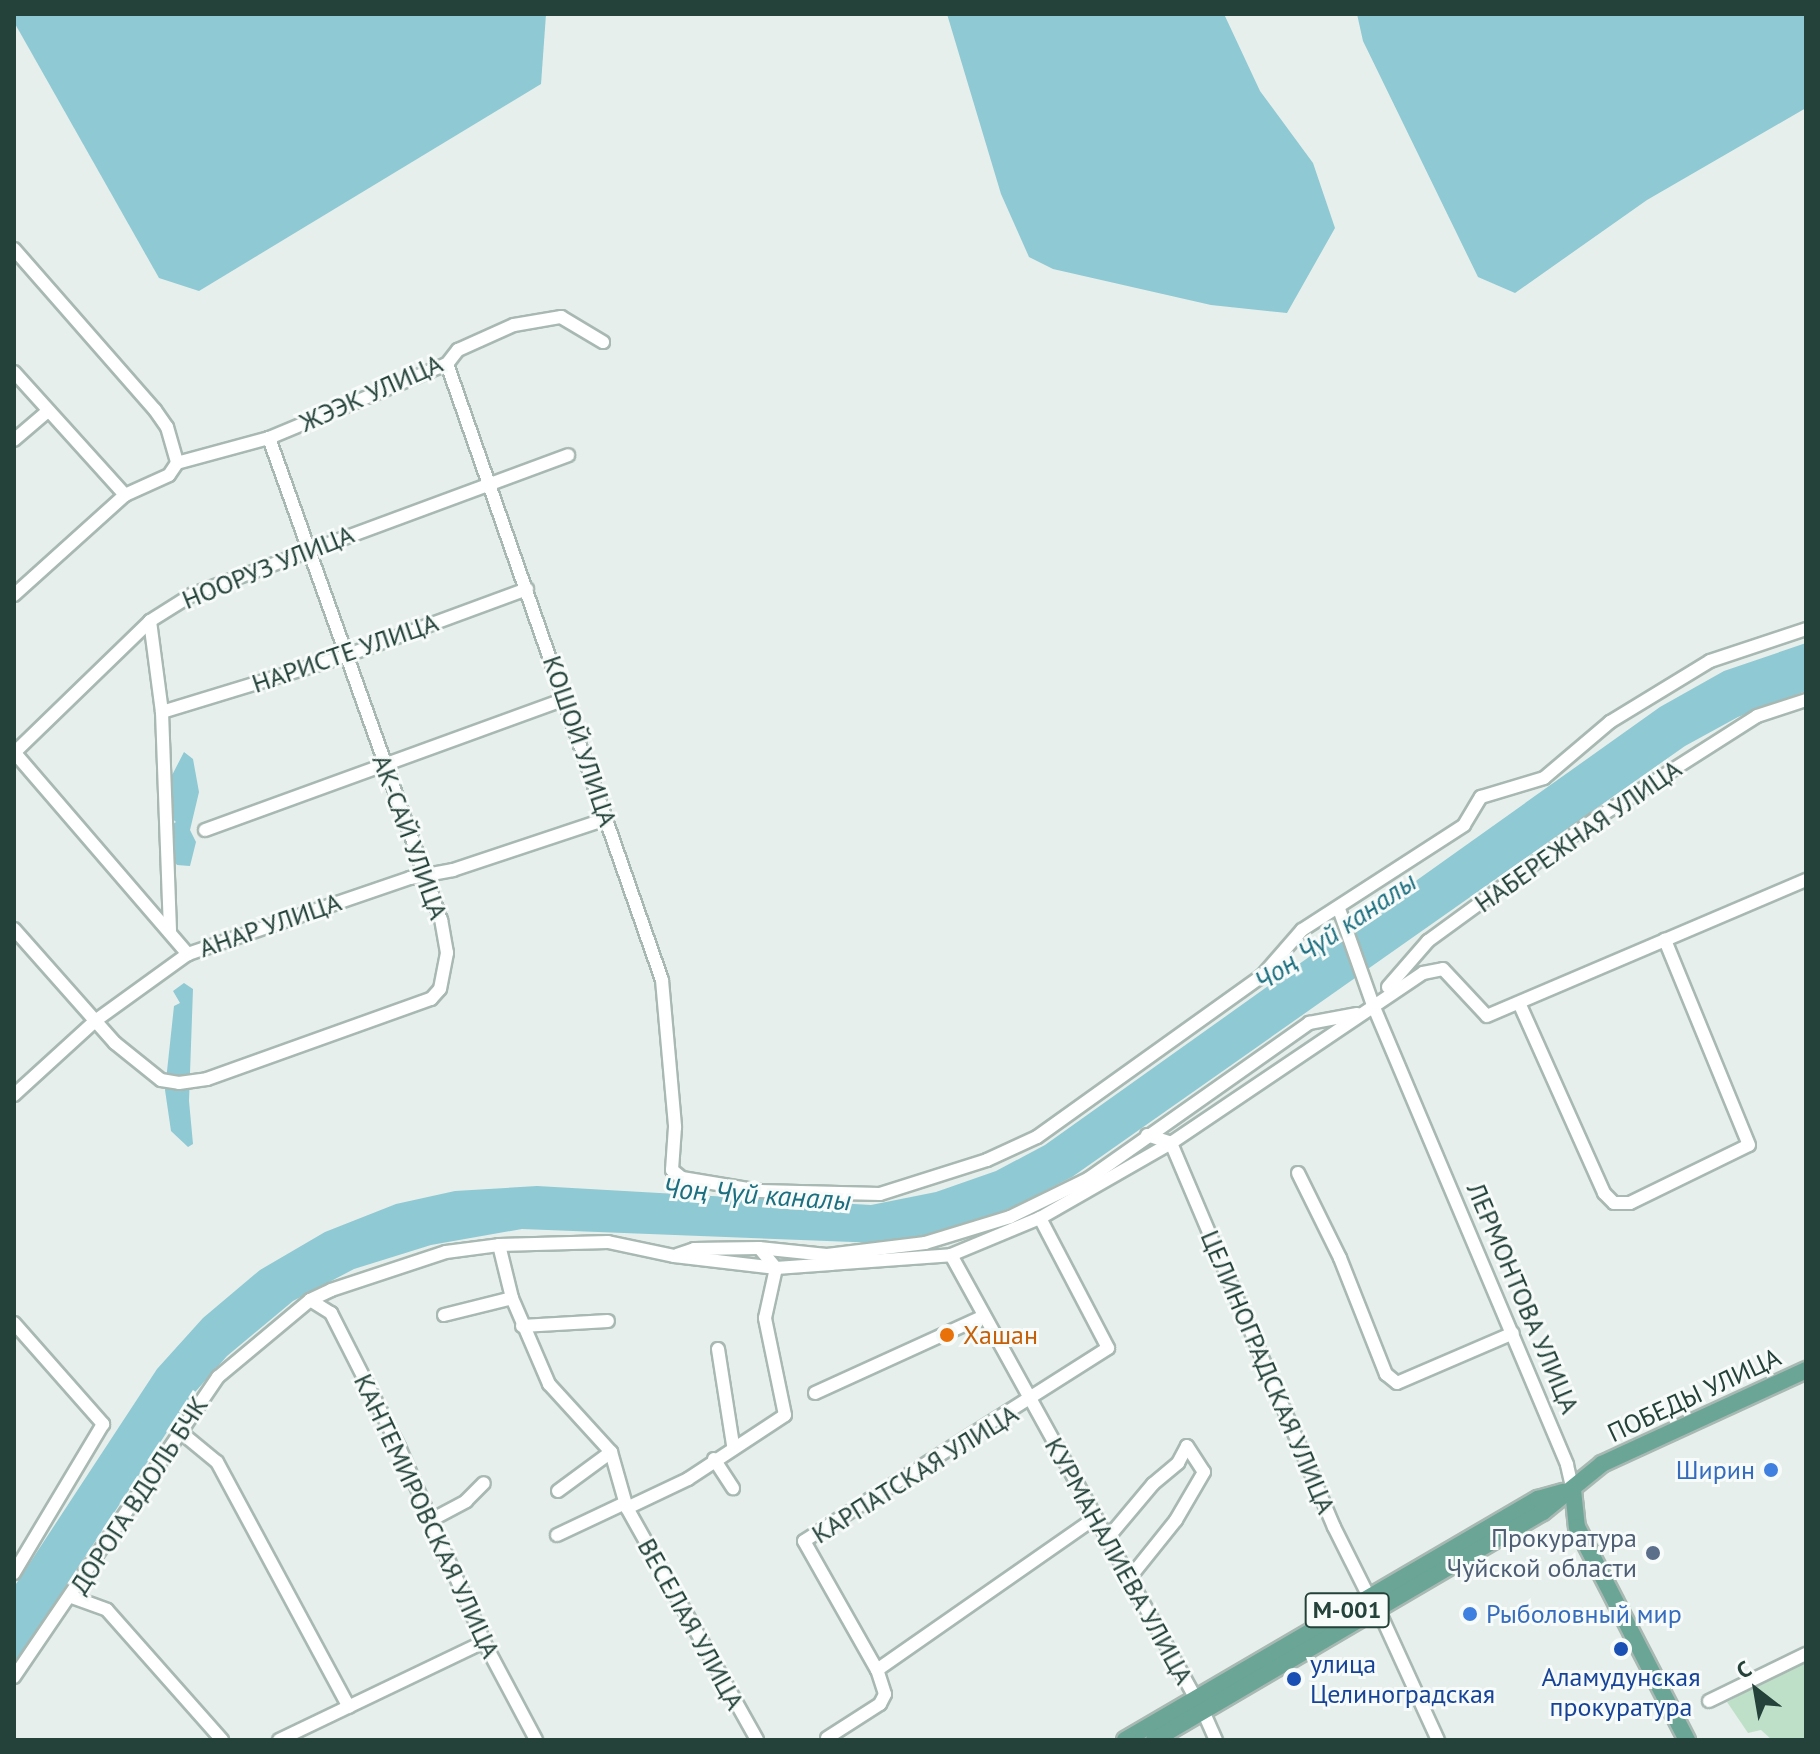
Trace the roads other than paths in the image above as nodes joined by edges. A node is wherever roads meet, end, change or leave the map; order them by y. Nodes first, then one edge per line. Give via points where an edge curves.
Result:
1 (14, 249) edge
2 (603, 342) dead end
3 (447, 364) junction
4 (14, 372) edge
5 (48, 411) junction
6 (269, 438) junction
7 (14, 440) edge
8 (568, 455) dead end
9 (177, 463) junction
10 (489, 482) junction
11 (125, 495) junction
12 (305, 549) junction
13 (527, 589) junction
14 (14, 595) edge
15 (150, 621) junction
16 (1806, 629) edge
17 (345, 656) junction
18 (567, 698) junction
19 (1806, 700) edge
20 (162, 712) junction
21 (14, 752) edge
22 (383, 765) junction
23 (606, 819) junction
24 (205, 830) dead end
25 (425, 875) junction
26 (1805, 883) edge
27 (1341, 914) junction
28 (14, 929) edge
29 (170, 933) junction
30 (1665, 940) junction
31 (188, 954) junction
32 (1373, 1005) junction
33 (1520, 1005) junction
34 (1359, 1014) junction
35 (95, 1021) junction
36 (14, 1095) edge
37 (1147, 1135) junction
38 (1171, 1143) junction
39 (1298, 1173) dead end
40 (1040, 1218) junction
41 (925, 1243) junction
42 (499, 1245) junction
43 (759, 1248) junction
44 (951, 1255) junction
45 (674, 1256) junction
46 (776, 1268) junction
47 (512, 1298) junction
48 (310, 1300) junction
49 (444, 1315) dead end
50 (984, 1316) junction
51 (608, 1321) dead end
52 (14, 1323) edge
53 (522, 1326) junction
54 (1513, 1333) junction
55 (718, 1349) dead end
56 (1806, 1370) edge
57 (815, 1393) dead end
58 (1031, 1402) junction
59 (178, 1430) junction
60 (733, 1445) junction
61 (611, 1452) junction
62 (714, 1459) junction
63 (484, 1483) dead end
64 (733, 1488) dead end
65 (1573, 1490) junction
66 (558, 1491) dead end
67 (626, 1505) junction
68 (1095, 1518) junction
69 (431, 1520) junction
70 (557, 1535) dead end
71 (1106, 1540) junction
72 (14, 1573) edge
73 (1128, 1580) junction
74 (72, 1597) junction
75 (1374, 1603) junction
76 (484, 1642) junction
77 (1806, 1654) edge
78 (877, 1670) junction
79 (14, 1677) edge
80 (1709, 1701) dead end
81 (1199, 1705) junction
82 (349, 1707) junction
83 (827, 1738) dead end
84 (222, 1740) edge
85 (279, 1740) edge
86 (536, 1740) edge
87 (757, 1740) edge
88 (1125, 1740) edge
89 (1154, 1740) edge
90 (1216, 1740) edge
91 (1438, 1740) edge
92 (1687, 1740) edge

1 - 9 street via 155,410 167,427
2 - 3 street, ЖЭЭК УЛИЦА via 561,317 514,325 458,350
3 - 6 street, ЖЭЭК УЛИЦА
3 - 10 street, КОШОЙ УЛИЦА
4 - 5 street
5 - 7 street
5 - 11 street
6 - 9 street, ЖЭЭК УЛИЦА
6 - 12 street, АК-САЙ УЛИЦА
8 - 10 street, НООРУЗ УЛИЦА
9 - 11 street, ЖЭЭК УЛИЦА via 169,475
10 - 12 street, НООРУЗ УЛИЦА
10 - 13 street, КОШОЙ УЛИЦА
11 - 14 street, ЖЭЭК УЛИЦА
12 - 15 street, НООРУЗ УЛИЦА via 193,594
12 - 17 street, АК-САЙ УЛИЦА
13 - 17 street, НАРИСТЕ УЛИЦА
13 - 18 street, КОШОЙ УЛИЦА
15 - 20 street
15 - 21 street, НООРУЗ УЛИЦА
16 - 27 street via 1710,661 1610,722 1544,778 1481,797 1464,825
17 - 20 street, НАРИСТЕ УЛИЦА
17 - 22 street, АК-САЙ УЛИЦА
18 - 22 street
18 - 23 street, КОШОЙ УЛИЦА
19 - 32 street, НАБЕРЕЖНАЯ УЛИЦА via 1757,716 1594,820 1428,941
20 - 29 street
21 - 29 street, АНАР УЛИЦА
22 - 24 street
22 - 25 street, АК-САЙ УЛИЦА
23 - 25 street, АНАР УЛИЦА
23 - 27 street, КОШОЙ УЛИЦА via 662,980 675,1127 672,1170 682,1178 760,1191 880,1194 987,1160 1037,1137 1262,976 1302,930
25 - 31 street, АНАР УЛИЦА
25 - 35 street, АК-САЙ УЛИЦА via 447,953 445,974 431,999 194,1081 161,1080
26 - 30 street
27 - 32 street, ЛЕРМОНТОВА УЛИЦА
28 - 35 street
29 - 31 street, АНАР УЛИЦА
30 - 33 street
30 - 33 street via 1749,1145 1630,1203 1614,1203 1604,1193
31 - 35 street
32 - 33 street via 1400,984 1443,969 1487,1016
32 - 34 street, ДОРОГА ВДОЛЬ БЧК
32 - 54 street, ЛЕРМОНТОВА УЛИЦА
34 - 37 street via 1309,1023
34 - 38 street, ДОРОГА ВДОЛЬ БЧК
35 - 36 street
37 - 38 street
37 - 41 street via 1088,1179 1010,1217
38 - 40 street, ДОРОГА ВДОЛЬ БЧК
38 - 75 street, ЦЕЛИНОГРАДСКАЯ УЛИЦА via 1334,1527
39 - 54 street via 1340,1258 1386,1374 1397,1383
40 - 44 street, ДОРОГА ВДОЛЬ БЧК
40 - 58 street, КАРПАТСКАЯ УЛИЦА via 1108,1348
41 - 43 street via 827,1255
41 - 44 street
42 - 45 street, ДОРОГА ВДОЛЬ БЧК via 608,1242
42 - 47 street, ВЕСЕЛАЯ УЛИЦА
42 - 48 street, ДОРОГА ВДОЛЬ БЧК via 387,1268
43 - 45 street via 694,1249
43 - 46 street
44 - 46 street, ДОРОГА ВДОЛЬ БЧК
44 - 50 street, КУРМАНАЛИЕВА УЛИЦА
45 - 46 street, ДОРОГА ВДОЛЬ БЧК
46 - 60 street, ВЕСЕЛАЯ УЛИЦА via 765,1318 785,1415
47 - 49 street
47 - 53 street, ВЕСЕЛАЯ УЛИЦА
48 - 59 street, ДОРОГА ВДОЛЬ БЧК via 218,1377
48 - 69 street, КАНТЕМИРОВСКАЯ УЛИЦА via 331,1313
50 - 57 street
50 - 58 street, КУРМАНАЛИЕВА УЛИЦА
51 - 53 street
52 - 72 street via 103,1424
53 - 61 street, ВЕСЕЛАЯ УЛИЦА via 549,1384
54 - 65 street, ЛЕРМОНТОВА УЛИЦА
55 - 60 street
56 - 65 main road, ПОБЕДЫ УЛИЦА / М-001 via 1602,1464
58 - 68 street, КУРМАНАЛИЕВА УЛИЦА
58 - 78 street, КАРПАТСКАЯ УЛИЦА via 804,1541
59 - 74 street, ДОРОГА ВДОЛЬ БЧК
59 - 82 street via 217,1462
60 - 62 street, ВЕСЕЛАЯ УЛИЦА
61 - 66 street
61 - 67 street, ВЕСЕЛАЯ УЛИЦА
62 - 64 street
62 - 67 street, ВЕСЕЛАЯ УЛИЦА via 688,1479
63 - 69 street via 466,1501
65 - 75 main road, М-001 via 1543,1512
65 - 92 main road, ЛЕРМОНТОВА УЛИЦА via 1577,1527
67 - 70 street
67 - 87 street, ВЕСЕЛАЯ УЛИЦА
68 - 71 street, КУРМАНАЛИЕВА УЛИЦА
68 - 78 street
69 - 76 street, КАНТЕМИРОВСКАЯ УЛИЦА
71 - 73 street, КУРМАНАЛИЕВА УЛИЦА
71 - 73 street via 1178,1463 1187,1446 1204,1472 1176,1520
73 - 81 street, КУРМАНАЛИЕВА УЛИЦА
74 - 79 street, ДОРОГА ВДОЛЬ БЧК
74 - 84 street via 107,1610
75 - 81 main road, М-001
75 - 91 street, ЦЕЛИНОГРАДСКАЯ УЛИЦА
76 - 82 street
76 - 86 street, КАНТЕМИРОВСКАЯ УЛИЦА
77 - 80 street
78 - 83 street via 885,1694 880,1704
81 - 88 main road, М-001
81 - 89 main road, М-001
81 - 90 street, КУРМАНАЛИЕВА УЛИЦА
82 - 85 street

